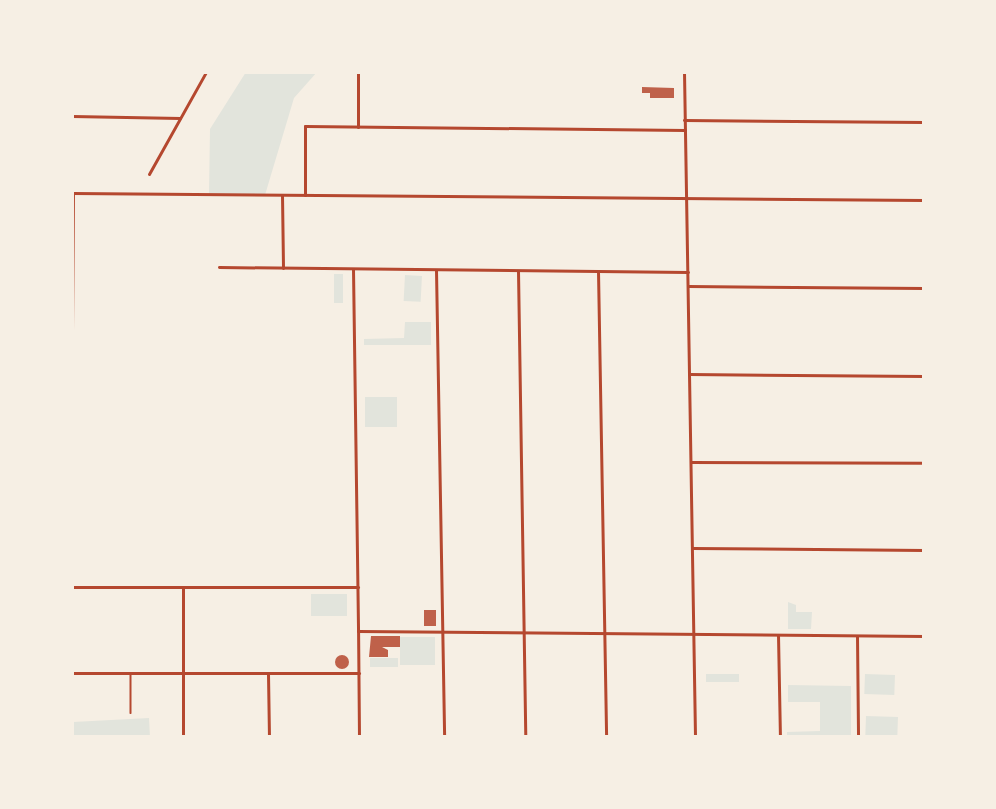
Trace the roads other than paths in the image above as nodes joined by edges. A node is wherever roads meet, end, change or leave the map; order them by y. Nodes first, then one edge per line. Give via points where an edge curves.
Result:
1 (206, 72) edge
2 (358, 72) edge
3 (684, 72) edge
4 (72, 116) edge
5 (180, 118) junction
6 (684, 120) junction
7 (924, 122) edge
8 (358, 127) junction
9 (685, 130) junction
10 (149, 174) dead end
11 (72, 193) edge
12 (282, 195) junction
13 (304, 195) junction
14 (686, 199) junction
15 (924, 200) edge
16 (73, 267) edge
17 (219, 267) dead end
18 (283, 268) junction
19 (353, 269) junction
20 (436, 270) junction
21 (518, 271) junction
22 (598, 271) junction
23 (688, 272) junction
24 (688, 286) junction
25 (924, 288) edge
26 (72, 332) edge
27 (689, 374) junction
28 (924, 376) edge
29 (691, 462) junction
30 (924, 463) edge
31 (692, 548) junction
32 (924, 550) edge
33 (72, 587) edge
34 (358, 587) junction
35 (183, 588) junction
36 (358, 631) junction
37 (442, 632) junction
38 (524, 632) junction
39 (604, 633) junction
40 (694, 634) junction
41 (778, 635) junction
42 (857, 636) junction
43 (924, 636) edge
44 (72, 673) edge
45 (182, 673) junction
46 (359, 673) junction
47 (130, 674) junction
48 (268, 674) junction
49 (131, 713) dead end
50 (183, 737) edge
51 (269, 737) edge
52 (359, 737) edge
53 (444, 737) edge
54 (525, 737) edge
55 (606, 737) edge
56 (695, 737) edge
57 (780, 737) edge
58 (858, 737) edge

1 - 5 street
2 - 8 street
3 - 6 street
4 - 5 street
5 - 10 street
6 - 7 street
6 - 9 street
8 - 9 street
8 - 13 street via 305,126
9 - 14 street
11 - 12 street
11 - 16 street
12 - 13 street
12 - 18 street
13 - 14 street
14 - 15 street
14 - 23 street
16 - 26 street
17 - 18 street
18 - 19 street
19 - 20 street
19 - 34 street
20 - 21 street
20 - 37 street
21 - 22 street
21 - 38 street
22 - 23 street
22 - 39 street
23 - 24 street
24 - 25 street
24 - 27 street
27 - 28 street
27 - 29 street
29 - 30 street
29 - 31 street
31 - 32 street
31 - 40 street
33 - 35 street
34 - 35 street
34 - 36 street
35 - 45 street
36 - 37 street
36 - 46 street
37 - 38 street
37 - 53 street
38 - 39 street
38 - 54 street
39 - 40 street
39 - 55 street
40 - 41 street
40 - 56 street
41 - 42 street
41 - 57 street
42 - 43 street
42 - 58 street
44 - 47 street
45 - 47 street
45 - 48 street
45 - 50 street
46 - 48 street
46 - 52 street
47 - 49 lane
48 - 51 street

